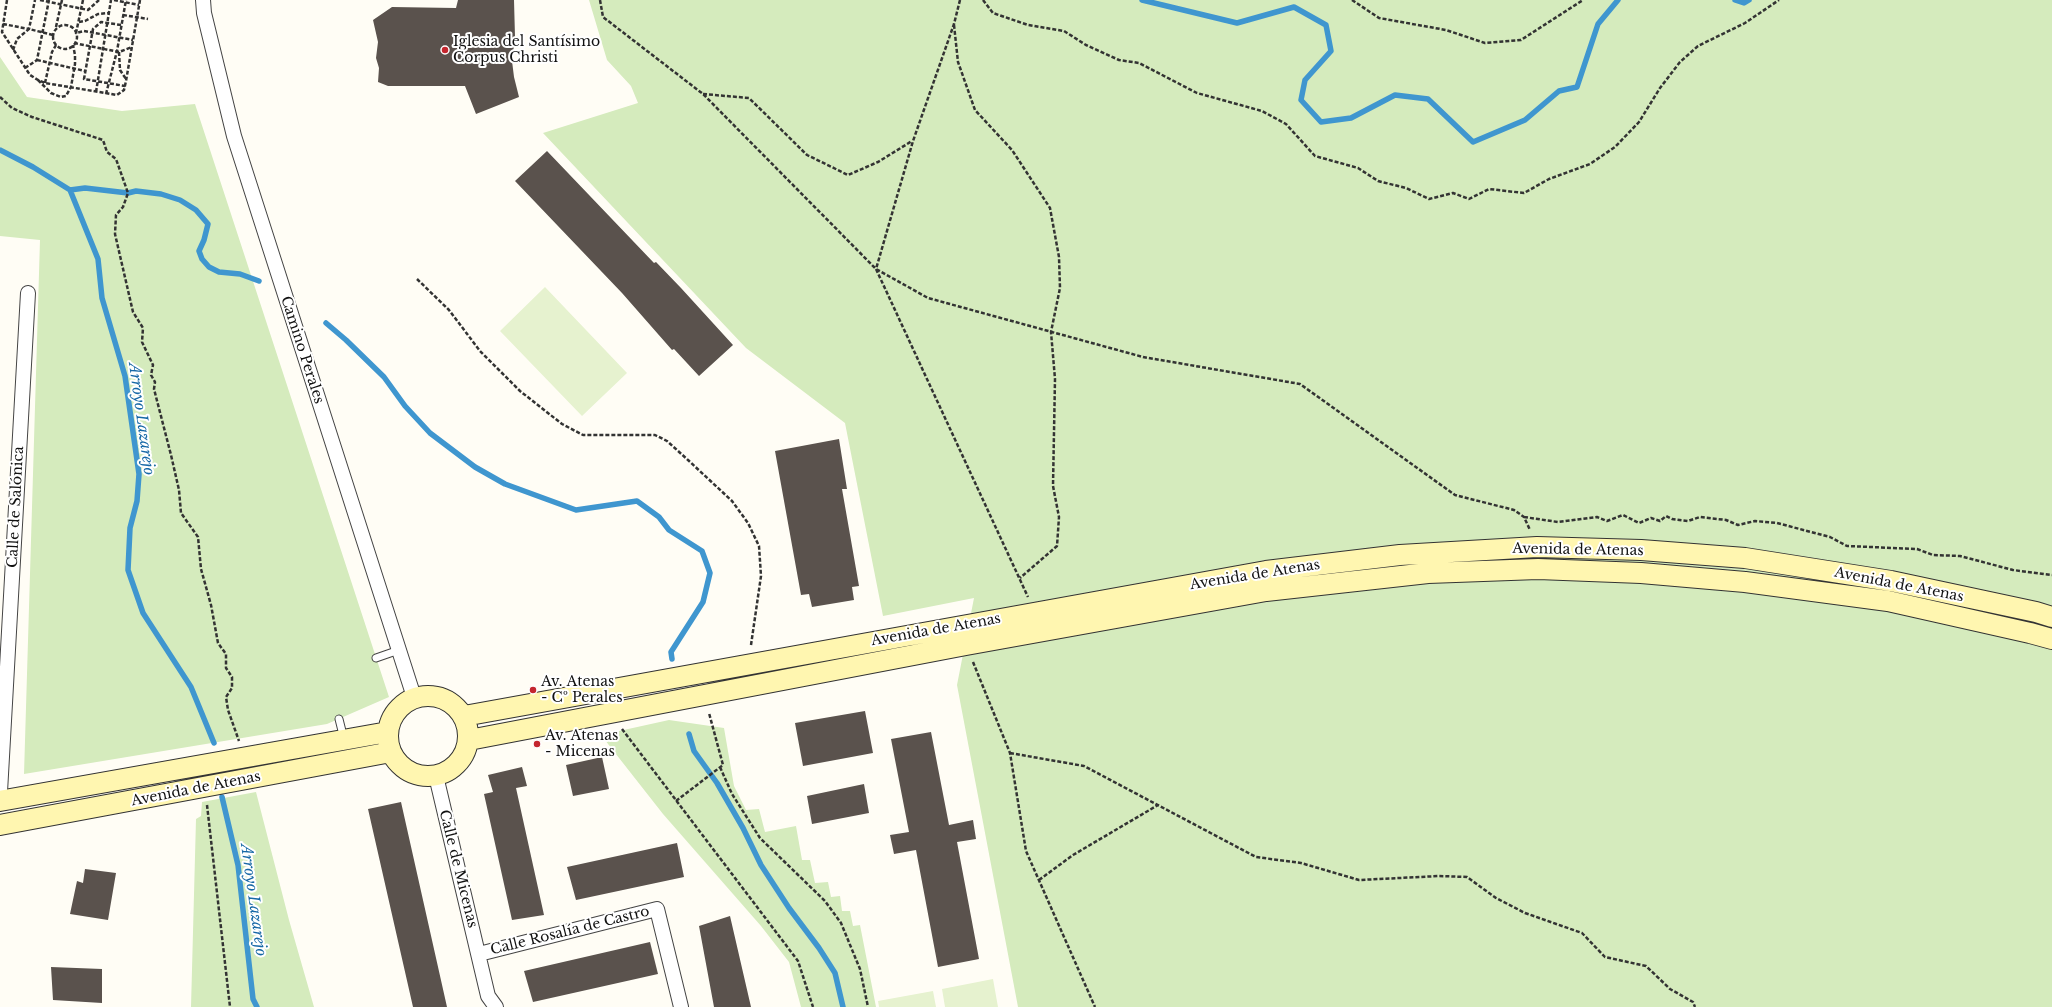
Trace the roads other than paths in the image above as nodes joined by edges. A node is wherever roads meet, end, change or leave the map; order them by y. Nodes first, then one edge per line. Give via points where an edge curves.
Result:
1 (203, 0) edge
2 (28, 293) dead end
3 (2052, 617) edge
4 (2052, 639) edge
5 (399, 650) junction
6 (376, 658) dead end
7 (414, 697) junction
8 (464, 716) junction
9 (339, 719) dead end
10 (388, 732) junction
11 (344, 739) junction
12 (469, 740) junction
13 (391, 752) junction
14 (436, 776) junction
15 (0, 792) edge
16 (0, 801) edge
17 (0, 816) edge
18 (0, 825) edge
19 (0, 834) edge
20 (479, 954) junction
21 (496, 1007) edge
22 (681, 1007) edge

1 - 5 street, Camino Perales via 234,136
2 - 15 street, Calle de Salónica
3 - 8 main road, Avenida de Atenas via 1891,581 1745,558 1641,550 1537,547 1400,555 1266,571
4 - 12 main road, Avenida de Atenas via 1888,601 1745,582 1641,573 1538,569 1428,573 1266,591 966,645
5 - 6 lane
5 - 7 street, Camino Perales
7 - 8 main road via 428,695 443,698 455,705
7 - 10 main road via 396,710
8 - 12 main road
9 - 11 lane
10 - 11 main road, Avenida de Atenas
10 - 13 main road
11 - 16 main road, Avenida de Atenas
12 - 14 main road via 458,763
13 - 14 main road via 397,761 414,774
13 - 18 main road, Avenida de Atenas
14 - 20 street, Calle de Micenas
17 - 18 street
18 - 19 street
20 - 21 street, Calle de Micenas via 488,996
20 - 22 street, Calle Rosalía de Castro via 657,910

